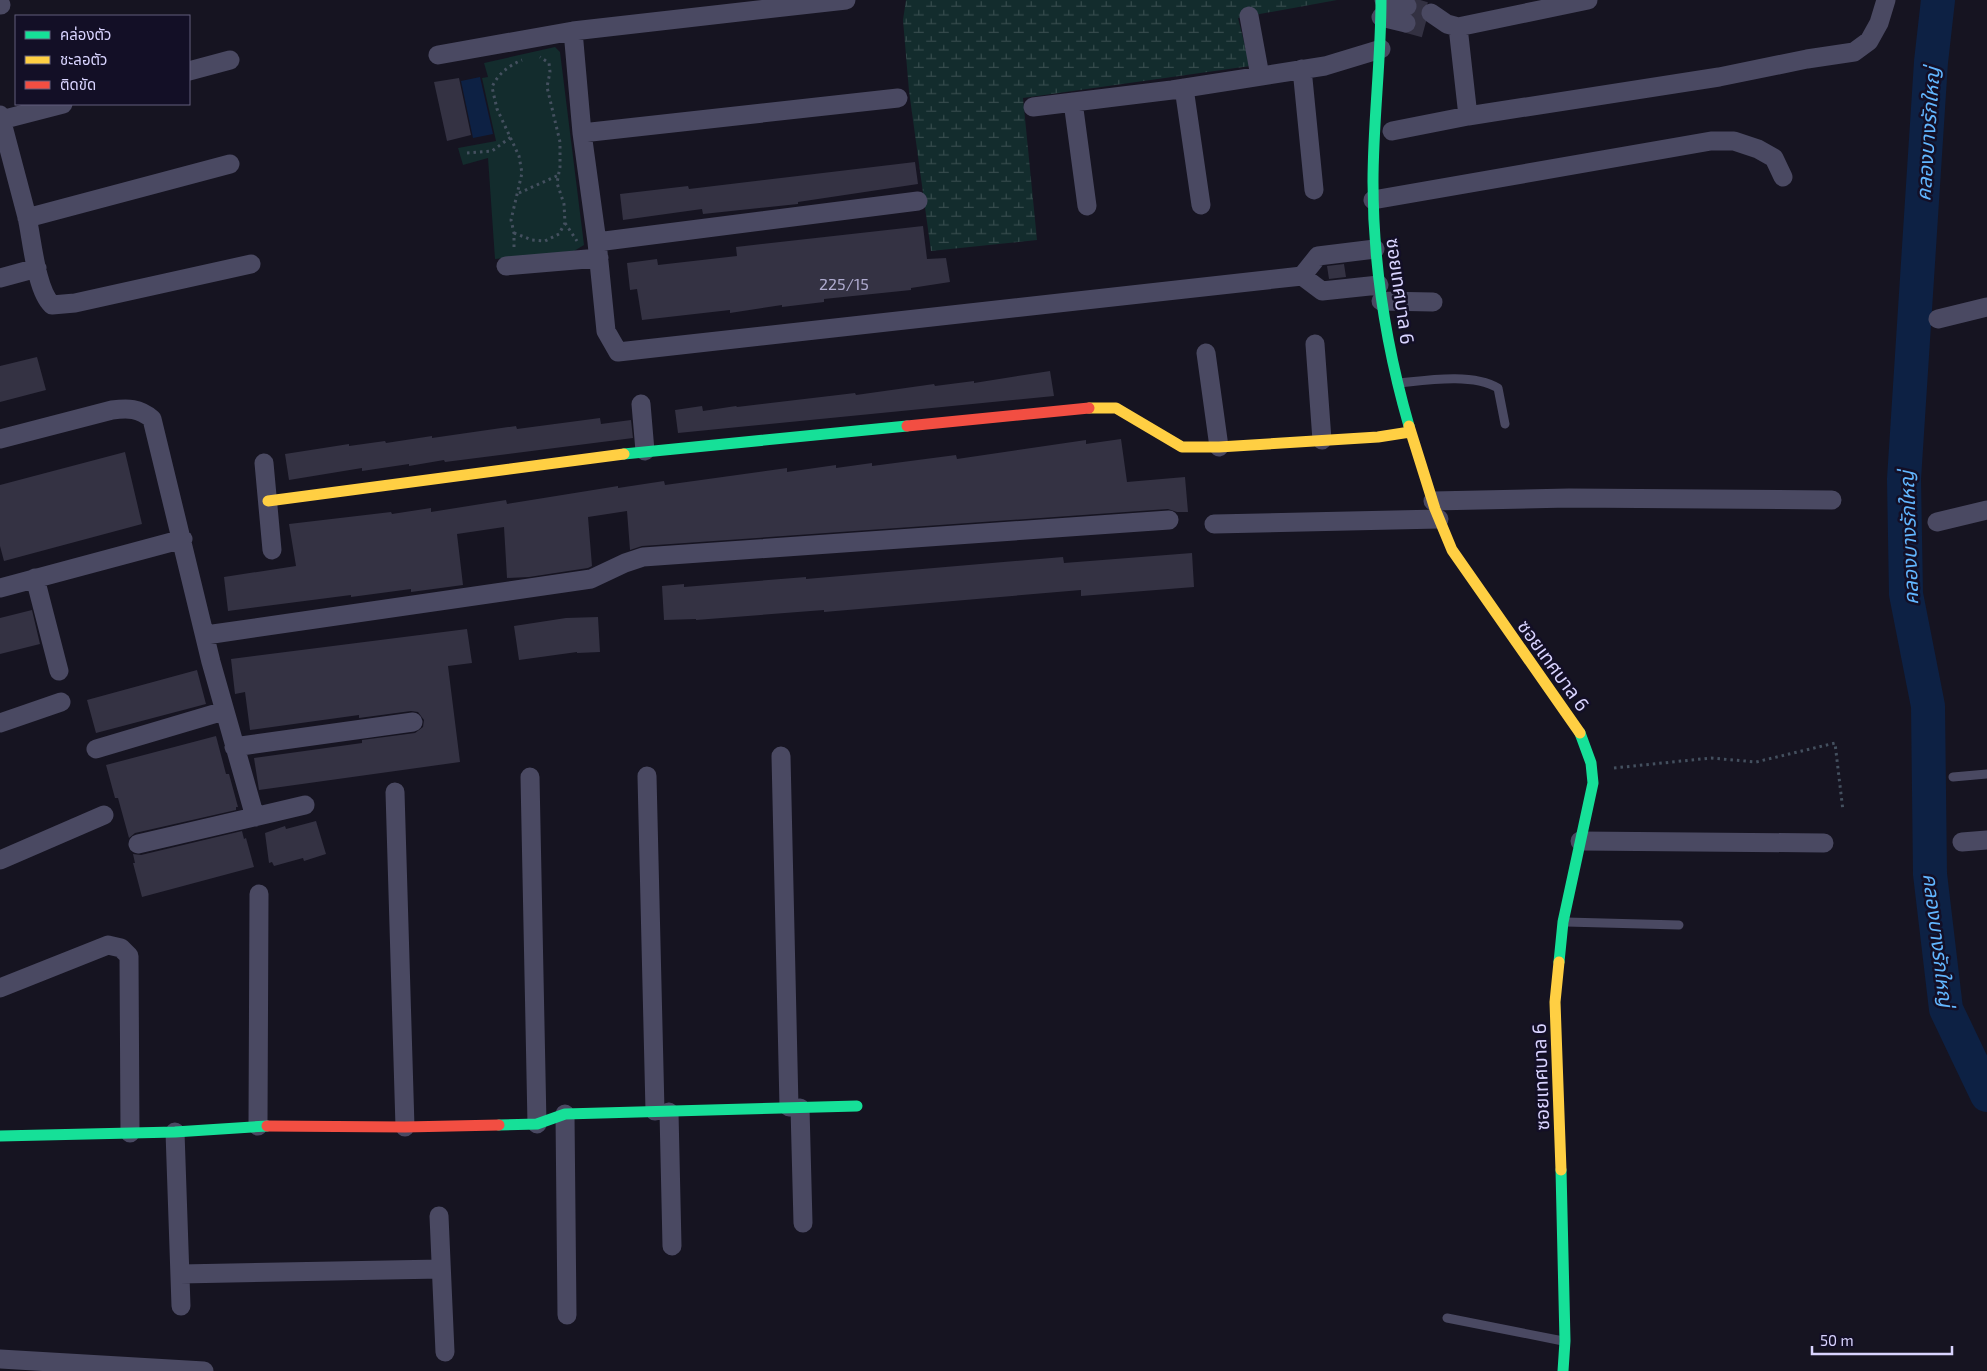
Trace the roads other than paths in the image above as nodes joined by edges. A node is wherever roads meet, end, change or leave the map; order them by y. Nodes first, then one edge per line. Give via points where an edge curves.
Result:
1 (846, 0) edge
2 (1588, 0) edge
3 (1886, 0) edge
4 (1382, 6) edge
5 (1406, 15) tunnel mouth
6 (1249, 16) dead end
7 (1430, 21) tunnel mouth
8 (1452, 26) junction
9 (573, 31) junction
10 (1381, 49) junction
11 (438, 56) dead end
12 (230, 60) dead end
13 (1302, 69) junction
14 (190, 71) edge
15 (1260, 76) junction
16 (1184, 88) junction
17 (898, 98) dead end
18 (1073, 102) junction
19 (59, 105) edge
20 (1033, 107) dead end
21 (1468, 116) junction
22 (1, 118) edge
23 (1392, 131) dead end
24 (582, 132) junction
25 (230, 164) dead end
26 (8, 174) edge
27 (1783, 177) dead end
28 (1314, 190) dead end
29 (1373, 200) junction
30 (918, 201) dead end
31 (1201, 205) dead end
32 (1087, 206) dead end
33 (27, 218) junction
34 (1375, 249) junction
35 (598, 250) junction
36 (251, 264) dead end
37 (510, 265) road end
38 (37, 268) junction
39 (1302, 276) junction
40 (0, 278) edge
41 (1380, 293) junction
42 (1433, 302) dead end
43 (1987, 308) edge
44 (1938, 319) dead end
45 (1315, 344) dead end
46 (1206, 353) dead end
47 (1397, 383) junction
48 (641, 404) dead end
49 (1505, 424) dead end
50 (1410, 432) junction
51 (0, 439) edge
52 (1322, 440) junction
53 (1219, 447) junction
54 (646, 451) junction
55 (264, 463) dead end
56 (1832, 500) dead end
57 (268, 501) junction
58 (1433, 501) junction
59 (1987, 510) edge
60 (1439, 519) junction
61 (1169, 520) dead end
62 (1936, 522) dead end
63 (1214, 524) dead end
64 (183, 539) junction
65 (272, 550) dead end
66 (35, 578) junction
67 (0, 588) edge
68 (206, 635) junction
69 (59, 671) dead end
70 (61, 702) dead end
71 (224, 711) junction
72 (413, 722) dead end
73 (0, 723) edge
74 (234, 746) junction
75 (96, 749) dead end
76 (781, 756) dead end
77 (1987, 774) edge
78 (647, 776) dead end
79 (530, 777) dead end
80 (1953, 777) dead end
81 (395, 792) dead end
82 (305, 805) dead end
83 (104, 815) dead end
84 (255, 817) junction
85 (1987, 840) edge
86 (1580, 841) junction
87 (1962, 842) dead end
88 (1824, 843) dead end
89 (138, 844) dead end
90 (0, 860) edge
91 (259, 894) dead end
92 (1563, 922) junction
93 (1679, 925) dead end
94 (0, 988) edge
95 (857, 1106) dead end
96 (795, 1107) junction
97 (662, 1112) junction
98 (565, 1114) junction
99 (537, 1124) junction
100 (258, 1126) junction
101 (405, 1127) junction
102 (175, 1132) junction
103 (130, 1133) junction
104 (0, 1136) edge
105 (439, 1216) dead end
106 (803, 1223) dead end
107 (672, 1246) dead end
108 (442, 1269) junction
109 (180, 1274) junction
110 (181, 1306) dead end
111 (568, 1316) dead end
112 (1448, 1318) dead end
113 (1565, 1341) junction
114 (444, 1352) dead end
115 (0, 1359) edge
116 (116, 1368) edge
117 (204, 1371) edge
118 (1563, 1371) edge

1 - 9 street
2 - 8 street
3 - 21 street via 1869,41 1854,52 1719,77
4 - 5 street
4 - 10 street, ซอยเทศบาล 6
6 - 15 street
7 - 8 street
8 - 21 street
9 - 11 street
9 - 24 street
10 - 13 street via 1325,66
10 - 29 street, ซอยเทศบาล 6
12 - 14 street
13 - 15 street
13 - 28 street
15 - 16 street
16 - 18 street
16 - 31 street
17 - 24 street
18 - 20 street
18 - 32 street
19 - 22 street
21 - 23 street
22 - 26 street
24 - 35 street
25 - 33 street
26 - 33 street
27 - 29 street via 1774,158 1758,149 1734,141 1711,141
29 - 34 street, ซอยเทศบาล 6
30 - 35 street
33 - 38 street
34 - 39 street via 1318,256
34 - 41 street, ซอยเทศบาล 6
35 - 37 street
35 - 39 street via 606,331 618,352
36 - 38 street via 61,306 52,305 46,299
38 - 40 street
39 - 41 street via 1322,291
41 - 42 street
41 - 47 street, ซอยเทศบาล 6
43 - 44 street
45 - 52 street
46 - 53 street
47 - 49 lane via 1488,382 1498,388
47 - 50 street, ซอยเทศบาล 6
48 - 54 street
50 - 52 street
50 - 58 street, ซอยเทศบาล 6
51 - 64 street via 112,410 130,408 143,411 152,419
52 - 53 street
53 - 54 street via 1182,447 1116,408 1101,407
54 - 57 street
55 - 57 street
56 - 58 street via 1569,498
57 - 65 street
58 - 60 street, ซอยเทศบาล 6
59 - 62 street
60 - 63 street
60 - 86 street, ซอยเทศบาล 6 via 1451,548 1468,575 1580,732 1593,770
61 - 68 street via 643,557 591,579
64 - 66 street
64 - 68 street
66 - 67 street
66 - 69 street
68 - 71 street
70 - 73 street
71 - 74 street
71 - 75 street
72 - 74 street
74 - 84 street
76 - 96 street
77 - 80 lane
78 - 97 street
79 - 99 street
81 - 101 street
82 - 84 street
83 - 90 street
84 - 89 street
85 - 87 street
86 - 88 street
86 - 92 street, ซอยเทศบาล 6
91 - 100 street
92 - 93 lane
92 - 113 street, ซอยเทศบาล 6 via 1555,1002
94 - 103 street via 108,945 125,952 128,956
95 - 96 street
96 - 97 street
96 - 106 street
97 - 98 street
97 - 107 street
98 - 99 street
98 - 111 street
99 - 101 street
100 - 101 street
100 - 102 street
102 - 103 street
102 - 109 street
103 - 104 street
105 - 108 street
108 - 109 street
108 - 114 street
109 - 110 street
112 - 113 lane
113 - 118 street, ซอยเทศบาล 6
115 - 116 street
116 - 117 street

